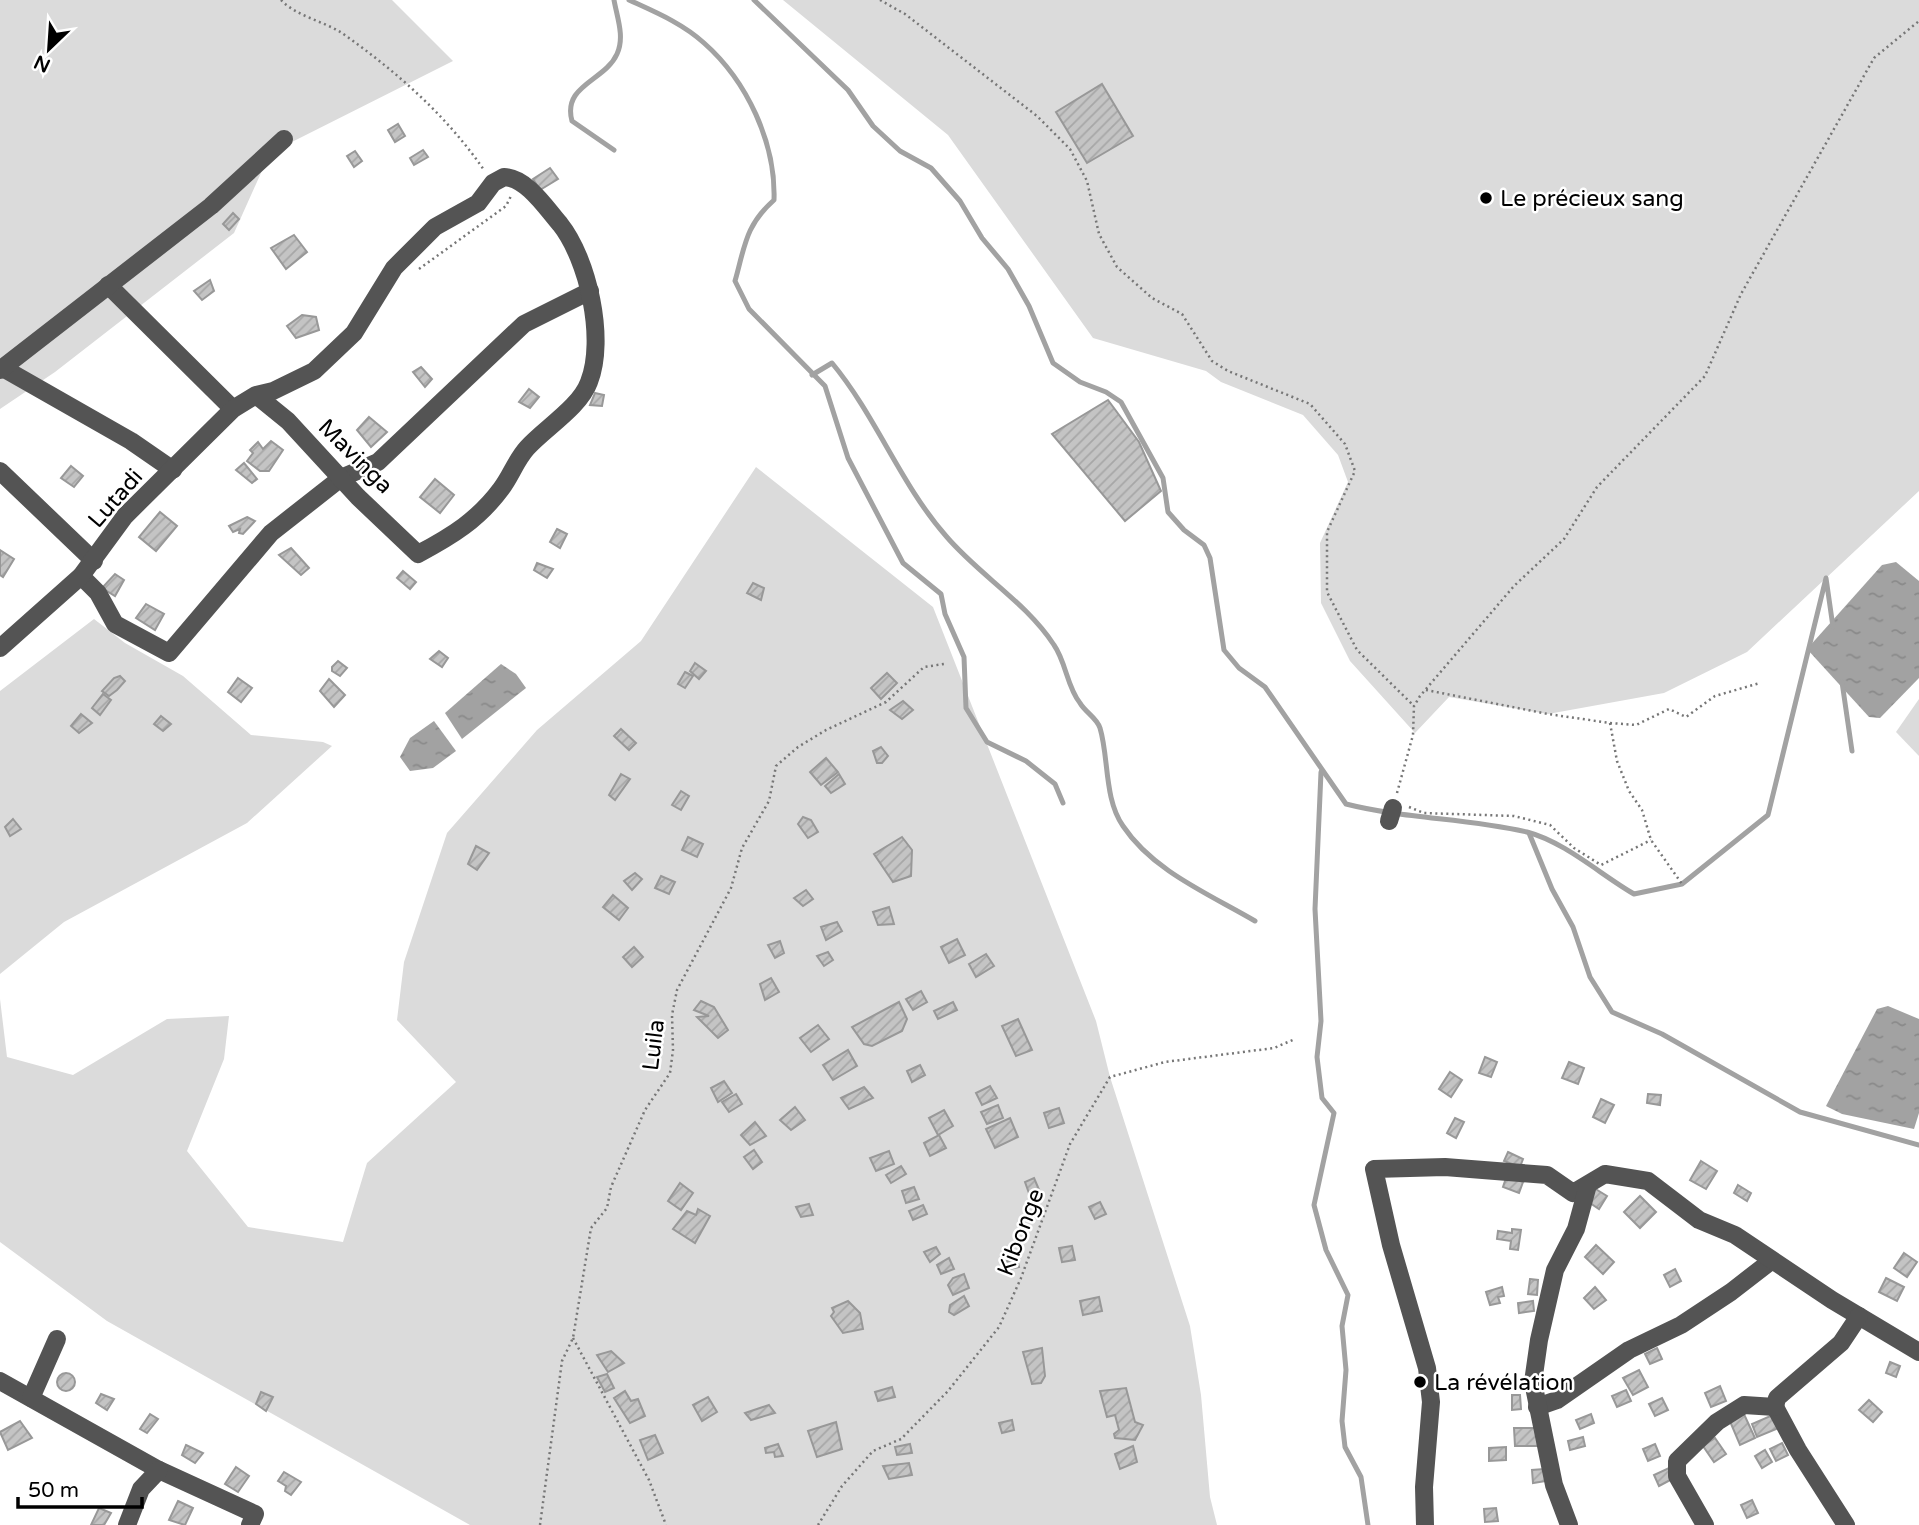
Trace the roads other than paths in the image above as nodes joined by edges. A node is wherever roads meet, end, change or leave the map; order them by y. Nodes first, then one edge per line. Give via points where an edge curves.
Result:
1 (284, 139) dead end
2 (108, 285) junction
3 (590, 291) junction
4 (2, 369) edge
5 (256, 395) junction
6 (233, 409) junction
7 (173, 470) junction
8 (0, 471) edge
9 (341, 478) junction
10 (94, 561) junction
11 (81, 576) junction
12 (0, 648) edge
13 (1588, 1185) junction
14 (1771, 1261) junction
15 (1859, 1316) junction
16 (57, 1339) dead end
17 (1919, 1352) edge
18 (0, 1381) edge
19 (31, 1398) junction
20 (1537, 1407) junction
21 (1775, 1407) junction
22 (159, 1470) junction
23 (253, 1520) edge
24 (127, 1525) edge
25 (1425, 1525) edge
26 (1569, 1525) edge
27 (1705, 1525) edge
28 (1846, 1525) edge

1 - 2 street via 211,206
2 - 4 street
2 - 6 street
3 - 5 street, Lutadi via 570,236 540,201 510,177 493,183 478,203 435,227 394,268 354,332 314,371
3 - 9 street via 524,324 378,462
3 - 9 street, Mavinga via 596,342 589,383 526,449 501,489 461,532 418,554
4 - 7 street via 131,441
5 - 6 street, Lutadi
5 - 9 street, Mavinga via 288,421
6 - 7 street, Lutadi
7 - 10 street, Lutadi via 125,516
8 - 10 street
9 - 11 street via 271,533 167,654 115,624 98,593
10 - 11 street, Lutadi
11 - 12 street, Lutadi
13 - 14 street via 1605,1174 1648,1181 1699,1220 1735,1235
13 - 20 street via 1546,1305 1533,1382
13 - 25 street via 1573,1193 1547,1175 1445,1167 1374,1169 1427,1368 1431,1402
14 - 15 street
14 - 20 street via 1681,1325 1629,1350 1557,1399
15 - 17 street
15 - 21 street via 1841,1343 1777,1398
16 - 19 street
18 - 19 street
19 - 22 street
20 - 26 street via 1554,1485
21 - 27 street via 1744,1405 1717,1422 1677,1461 1677,1476
21 - 28 street
22 - 23 street
22 - 24 street via 141,1489

